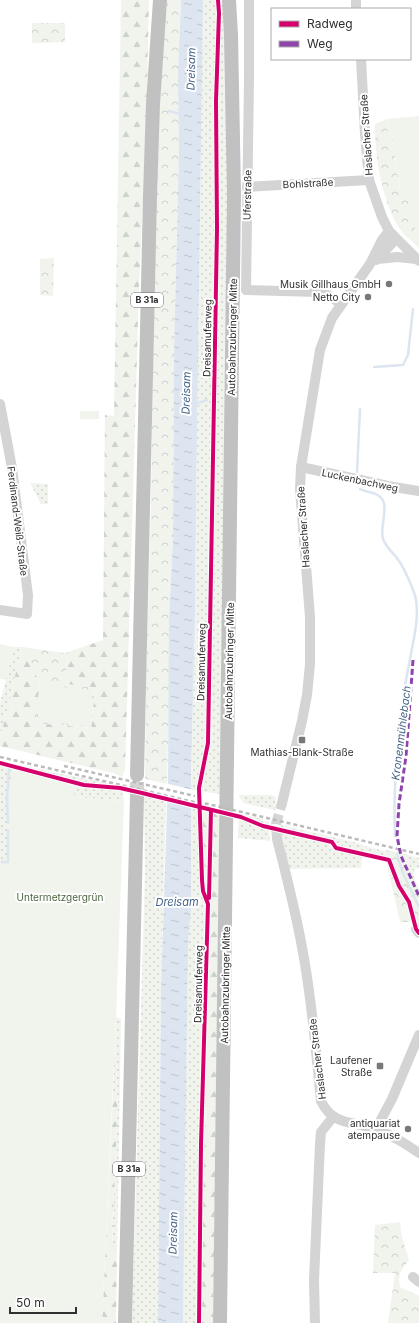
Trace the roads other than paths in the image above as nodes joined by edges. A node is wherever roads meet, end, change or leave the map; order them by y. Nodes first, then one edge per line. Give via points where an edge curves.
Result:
1 (160, 0) edge
2 (229, 0) edge
3 (237, 0) edge
4 (249, 0) edge
5 (231, 35) junction
6 (361, 60) edge
7 (369, 180) junction
8 (247, 187) junction
9 (389, 231) junction
10 (396, 239) junction
11 (418, 260) edge
12 (374, 261) junction
13 (341, 304) junction
14 (0, 406) edge
15 (301, 468) junction
16 (419, 491) edge
17 (0, 610) edge
18 (137, 775) tunnel mouth
19 (137, 796) tunnel mouth
20 (282, 803) tunnel mouth
21 (277, 839) tunnel mouth
22 (419, 1035) edge
23 (333, 1117) junction
24 (376, 1129) junction
25 (419, 1153) edge
26 (126, 1323) edge
27 (220, 1323) edge
28 (315, 1323) edge

1 - 18 highway, B 31a via 150,196
2 - 5 highway, Autobahnzubringer Mitte
3 - 5 highway
4 - 8 street, Uferstraße
5 - 27 highway, Autobahnzubringer Mitte via 234,193
6 - 7 street, Haslacher Straße
7 - 8 street, Bohlstraße
7 - 9 street, Haslacher Straße
8 - 13 street, Uferstraße via 246,290 318,292
9 - 10 street, Haslacher Straße
9 - 12 street, Haslacher Straße via 382,240
10 - 11 street
10 - 12 street, Haslacher Straße
11 - 12 street via 397,257
12 - 13 street, Haslacher Straße
13 - 15 street, Haslacher Straße via 332,318 320,350
14 - 17 street, Ferdinand-Weiß-Straße via 12,468 28,595 27,614
15 - 16 street, Luckenbachweg
15 - 20 street, Haslacher Straße via 300,489 310,617 310,664 302,721
19 - 26 highway, B 31a
21 - 23 street, Haslacher Straße via 302,952 321,1101 325,1110
22 - 24 street
23 - 24 street
23 - 28 street via 321,1132 314,1280
24 - 25 street

